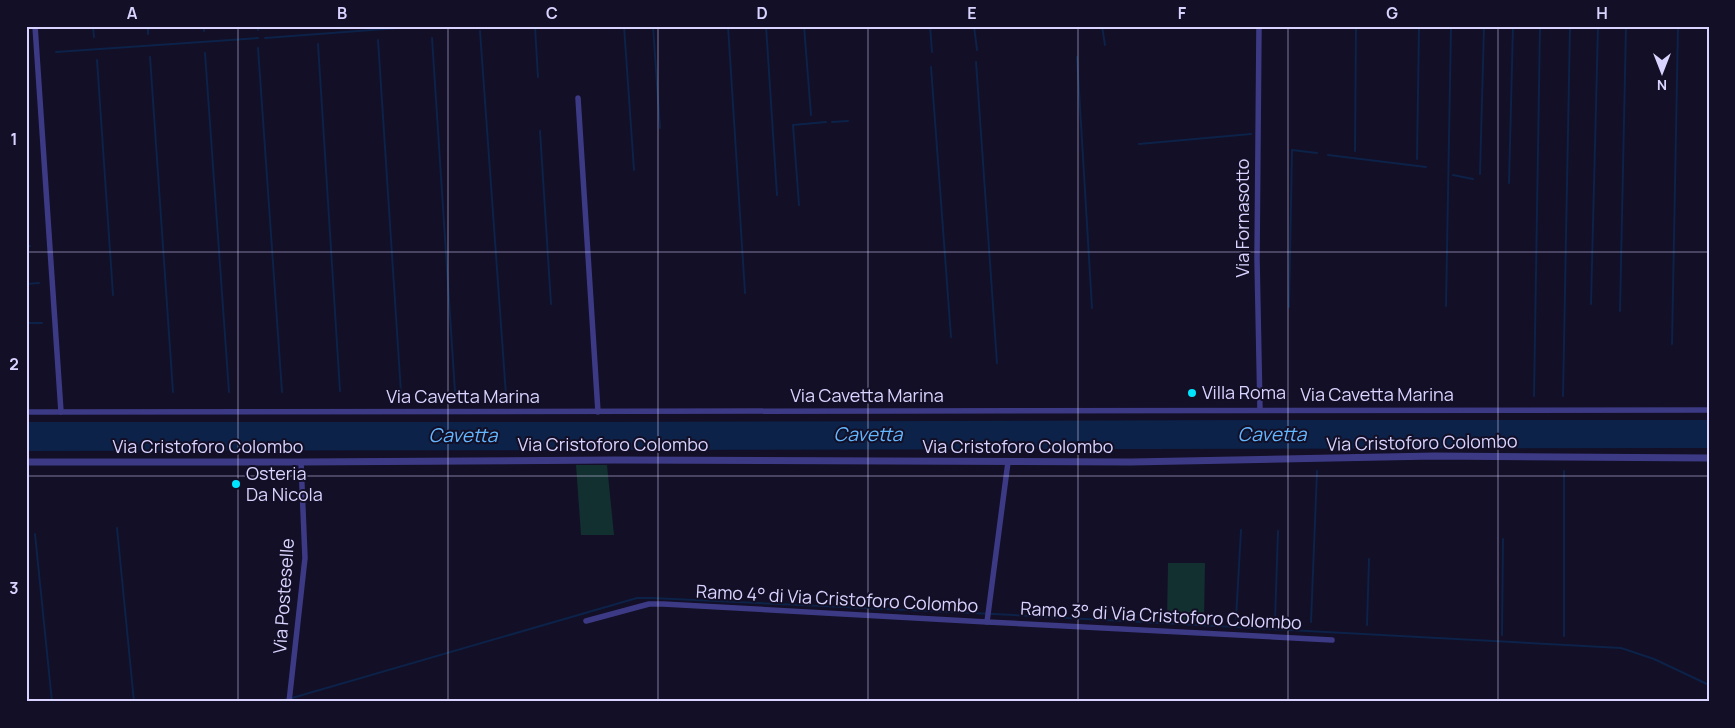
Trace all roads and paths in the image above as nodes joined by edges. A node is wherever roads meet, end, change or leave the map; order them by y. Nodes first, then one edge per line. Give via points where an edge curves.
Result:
1 (35, 26) edge
2 (1259, 26) edge
3 (578, 98) dead end
4 (1260, 410) junction
5 (1709, 410) edge
6 (26, 412) edge
7 (61, 412) junction
8 (598, 412) junction
9 (1709, 458) edge
10 (26, 462) edge
11 (300, 462) junction
12 (1008, 462) junction
13 (988, 620) junction
14 (586, 621) dead end
15 (1332, 640) dead end
16 (289, 699) edge

1 - 7 street
2 - 4 street, Via Fornasotto via 1257,268
3 - 8 street
4 - 5 street, Via Cavetta Marina
4 - 8 street, Via Cavetta Marina
6 - 7 street, Via Cavetta Marina
7 - 8 street, Via Cavetta Marina
9 - 12 street, Via Cristoforo Colombo via 1443,456
10 - 11 street, Via Cristoforo Colombo
11 - 12 street, Via Cristoforo Colombo
11 - 16 street, Via Posteselle via 304,558
12 - 13 street, Ramo 4° di Via Cristoforo Colombo
13 - 14 street, Ramo 4° di Via Cristoforo Colombo via 649,604
13 - 15 street, Ramo 3° di Via Cristoforo Colombo

